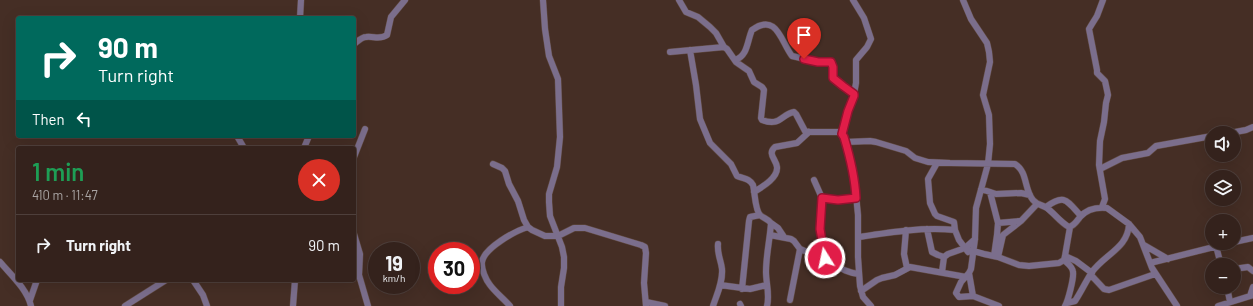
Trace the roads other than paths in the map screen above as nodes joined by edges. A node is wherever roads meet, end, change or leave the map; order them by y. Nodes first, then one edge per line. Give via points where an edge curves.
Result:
1 (301, 0) edge
2 (405, 0) edge
3 (543, 0) edge
4 (679, 0) edge
5 (853, 0) edge
6 (963, 0) edge
7 (1103, 0) edge
8 (300, 16) edge
9 (356, 43) edge
10 (724, 47) junction
11 (690, 50) junction
12 (670, 52) dead end
13 (738, 59) junction
14 (854, 94) junction
15 (1253, 127) edge
16 (365, 129) dead end
17 (1241, 131) edge
18 (806, 134) junction
19 (842, 134) junction
20 (1205, 137) edge
21 (846, 142) junction
22 (356, 152) edge
23 (937, 163) junction
24 (493, 164) dead end
25 (988, 164) junction
26 (1100, 169) junction
27 (814, 180) dead end
28 (981, 189) junction
29 (754, 192) junction
30 (990, 192) junction
31 (1030, 195) junction
32 (822, 198) junction
33 (856, 198) junction
34 (1037, 204) junction
35 (1046, 207) junction
36 (1102, 208) junction
37 (760, 215) junction
38 (1081, 216) junction
39 (1021, 221) junction
40 (772, 223) junction
41 (998, 223) junction
42 (1128, 224) junction
43 (528, 227) junction
44 (1070, 227) junction
45 (927, 229) junction
46 (906, 230) junction
47 (955, 230) junction
48 (770, 235) junction
49 (558, 236) junction
50 (784, 237) junction
51 (859, 237) junction
52 (1126, 237) junction
53 (1140, 237) junction
54 (1253, 238) edge
55 (975, 239) junction
56 (356, 241) edge
57 (1241, 241) edge
58 (718, 244) dead end
59 (1144, 245) junction
60 (966, 248) junction
61 (800, 249) junction
62 (1205, 249) edge
63 (974, 252) junction
64 (996, 256) junction
65 (944, 257) junction
66 (825, 258) junction
67 (1064, 258) junction
68 (1168, 258) junction
69 (0, 262) edge
70 (972, 262) junction
71 (1150, 263) junction
72 (907, 268) junction
73 (1241, 268) edge
74 (1253, 271) edge
75 (942, 272) junction
76 (859, 274) junction
77 (1091, 274) junction
78 (1156, 274) junction
79 (968, 275) junction
80 (16, 282) edge
81 (16, 282) edge
82 (36, 282) edge
83 (163, 282) edge
84 (194, 282) edge
85 (295, 282) edge
86 (720, 285) junction
87 (767, 285) junction
88 (1253, 287) edge
89 (742, 289) junction
90 (861, 291) junction
91 (1228, 294) edge
92 (1252, 295) edge
93 (975, 296) junction
94 (790, 300) dead end
95 (1230, 302) junction
96 (30, 303) edge
97 (137, 303) edge
98 (646, 304) edge
99 (867, 304) edge
100 (1066, 304) edge
101 (125, 306) edge
102 (207, 306) edge
103 (293, 306) edge
104 (368, 306) edge
105 (510, 306) edge
106 (561, 306) edge
107 (665, 306) edge
108 (713, 306) edge
109 (767, 306) edge
110 (979, 306) edge
111 (999, 306) edge
112 (1177, 306) edge
113 (1218, 306) edge

1 - 8 street
2 - 9 street via 391,17 387,35 377,38 365,37
3 - 49 street via 549,56 558,79 560,137 557,167 549,202 550,216
4 - 10 street via 686,12 698,17 716,33
5 - 14 street via 862,14 871,39 856,60
6 - 25 street via 971,19 987,43 989,52 990,62 983,95 989,115
7 - 26 street via 1089,29 1096,70 1105,81 1108,95 1100,141
10 - 11 street
10 - 13 street
11 - 12 street
11 - 29 street via 700,118 708,139 724,155 737,176 751,182
13 - 14 street via 747,48 752,30 767,24 778,31 792,56 831,62 833,78
13 - 18 street via 749,71 754,82 764,90 762,120 775,122 794,112
14 - 19 street
15 - 17 street
16 - 22 street
18 - 19 street
18 - 29 street via 797,143 772,149 776,171 767,184
19 - 21 street
20 - 26 street via 1156,146 1148,153 1122,158
21 - 23 street via 876,142 906,151 915,158
21 - 33 street via 854,174
23 - 25 street
23 - 47 street via 928,179 930,203 937,216 954,222
24 - 43 street via 505,171
25 - 28 street
25 - 31 street via 1011,163 1020,167
26 - 36 street via 1105,199
27 - 32 street
28 - 30 street
28 - 55 street via 975,216
29 - 37 street
30 - 31 street
30 - 41 street
31 - 34 street
32 - 33 street
32 - 66 street via 820,229
33 - 51 street
34 - 35 street
34 - 39 street
35 - 38 street via 1055,200 1063,199
35 - 44 street
36 - 38 street via 1090,210
36 - 42 street via 1111,210
37 - 40 street
37 - 89 street via 750,217 749,221
38 - 44 street
39 - 41 street
39 - 64 street via 1003,235
40 - 48 street
40 - 50 street
41 - 64 street
42 - 52 street
42 - 53 street
43 - 49 street via 545,236
43 - 105 street via 511,234 484,256 482,261 483,271 490,285
44 - 67 street
45 - 46 street
45 - 47 street
45 - 65 street via 932,252
46 - 51 street
46 - 72 street via 904,254
47 - 60 street via 958,240
48 - 50 street
48 - 87 street via 766,264
49 - 98 street via 574,228 584,228 645,247
49 - 106 street via 564,257
50 - 61 street via 794,241
51 - 76 street
52 - 53 street
52 - 77 street
53 - 59 street
54 - 57 street
55 - 60 street
55 - 63 street
56 - 104 street via 360,254 359,275
58 - 86 street via 722,269
59 - 68 street
59 - 71 street
60 - 63 street
60 - 65 street
60 - 70 street
61 - 66 street
61 - 94 street
62 - 68 street
63 - 64 street
63 - 70 street
64 - 67 street via 1028,266 1059,263
65 - 75 street
66 - 76 street via 844,271
67 - 77 street via 1076,261
67 - 100 street via 1073,272
68 - 71 street
69 - 81 street
70 - 79 street
71 - 78 street
72 - 75 street
72 - 90 street via 895,275 877,280
73 - 74 street via 1248,267
75 - 79 street
76 - 90 street
77 - 78 street via 1104,289 1109,290
77 - 100 street via 1075,301
78 - 112 street
79 - 93 street
79 - 93 street via 956,293 959,297
80 - 96 street
82 - 96 street
83 - 97 street
84 - 102 street via 203,294
85 - 103 street
86 - 89 street
86 - 108 street
87 - 89 street
87 - 109 street
88 - 92 street
90 - 99 street
91 - 95 street
92 - 95 street
93 - 110 street
93 - 111 street
95 - 113 street
97 - 101 street
98 - 107 street

